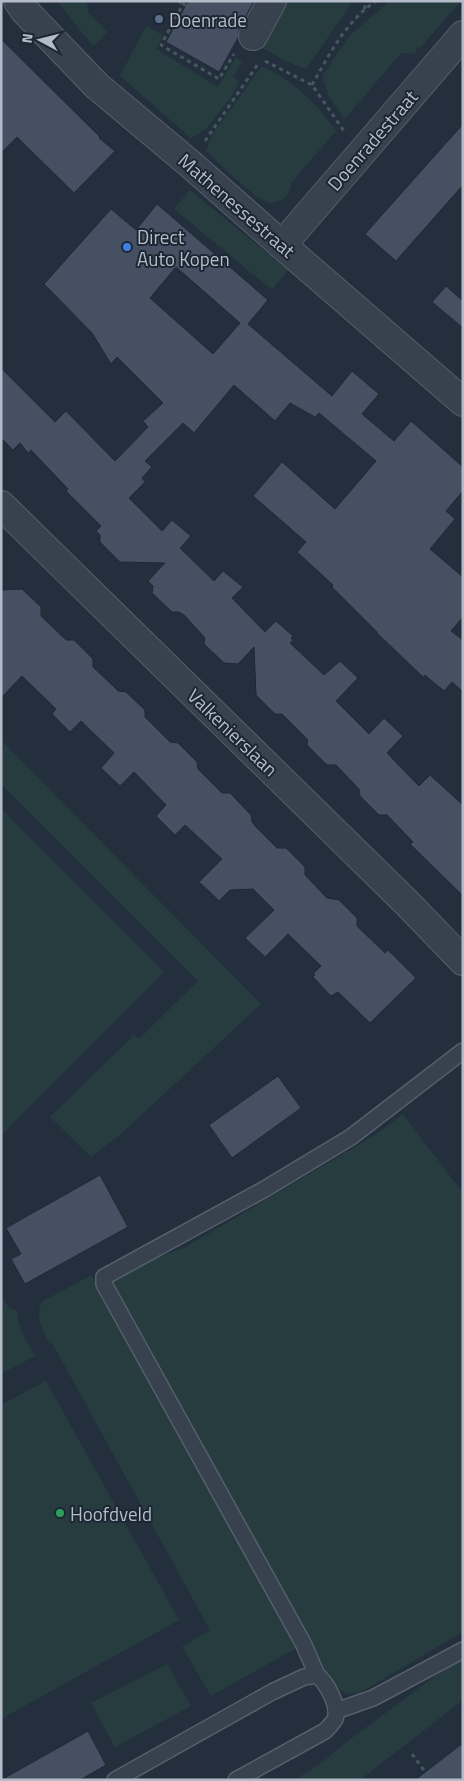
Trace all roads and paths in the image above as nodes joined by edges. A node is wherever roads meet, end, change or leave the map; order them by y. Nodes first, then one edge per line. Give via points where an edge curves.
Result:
1 (18, 1) edge
2 (178, 1) edge
3 (272, 1) edge
4 (368, 1) edge
5 (376, 1) edge
6 (364, 9) junction
7 (462, 37) edge
8 (245, 42) joint
9 (312, 85) junction
10 (361, 154) junction
11 (189, 163) junction
12 (282, 245) junction
13 (463, 402) edge
14 (1, 505) edge
15 (463, 961) edge
16 (463, 1051) edge
17 (463, 1650) edge
18 (317, 1675) junction
19 (336, 1711) junction
20 (412, 1754) dead end
21 (114, 1780) edge
22 (236, 1780) edge
23 (431, 1780) edge

1 - 11 street, Mathenessestraat via 97,86
2 - 8 path via 185,5 161,45 219,79
3 - 8 street
4 - 6 path
5 - 6 path
6 - 9 path via 336,44
7 - 10 street, Doenradestraat
9 - 10 path
9 - 11 path via 261,60
10 - 12 street, Doenradestraat
11 - 12 street, Mathenessestraat
12 - 13 street, Mathenessestraat
14 - 15 street, Valkenierslaan
16 - 18 lane via 351,1137 264,1190 104,1277 104,1284 303,1644
17 - 19 lane via 373,1698
18 - 19 lane via 325,1682
18 - 21 lane via 304,1677 272,1692
19 - 22 lane via 335,1719 324,1731
20 - 23 path

